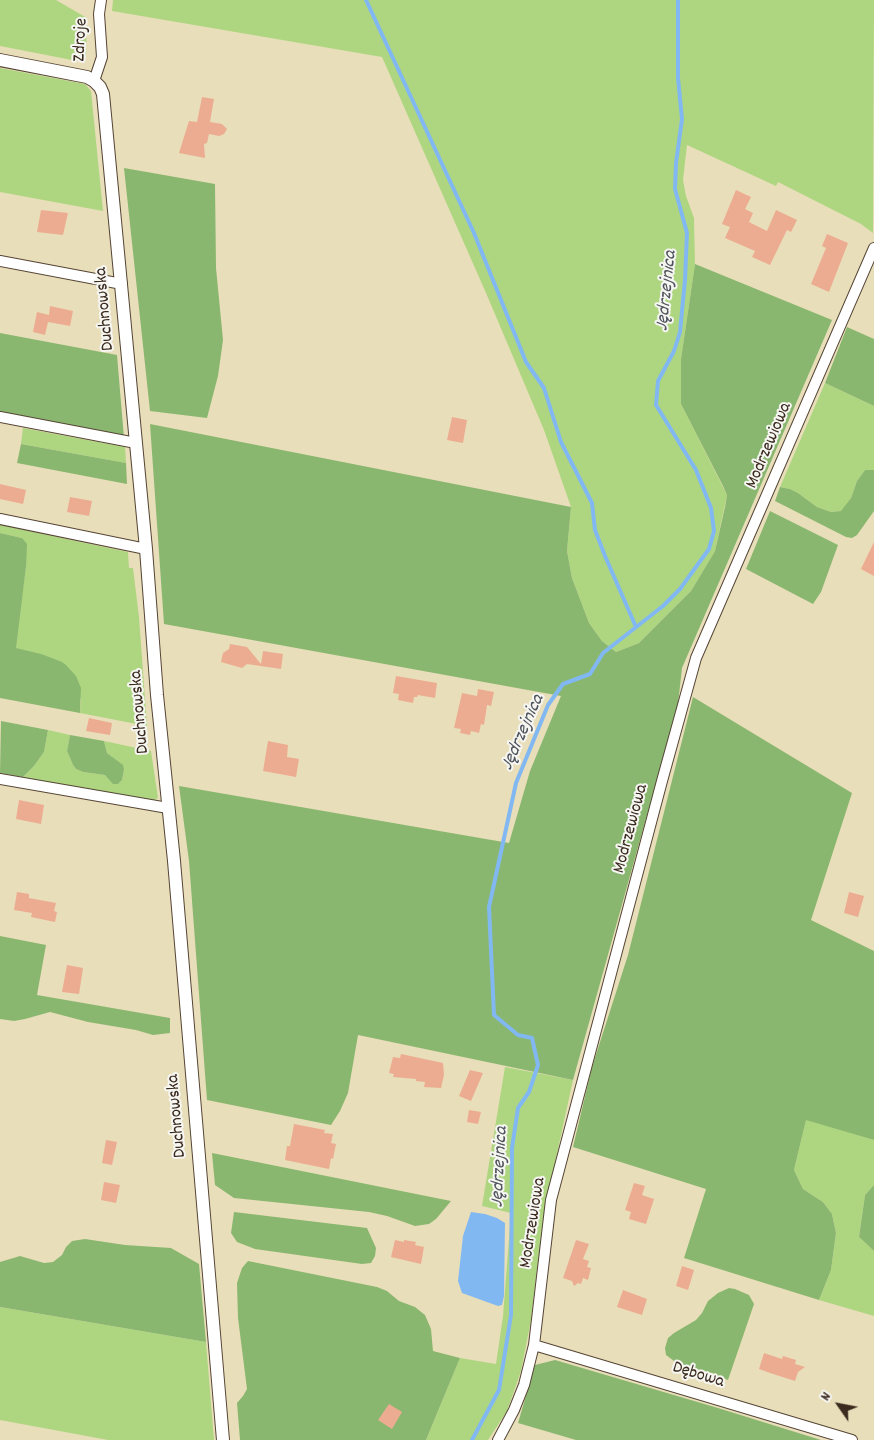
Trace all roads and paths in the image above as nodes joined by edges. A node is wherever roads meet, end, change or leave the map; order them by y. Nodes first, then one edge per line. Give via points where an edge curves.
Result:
1 (101, 0) edge
2 (0, 60) edge
3 (94, 81) junction
4 (874, 248) edge
5 (0, 261) edge
6 (122, 284) junction
7 (0, 417) edge
8 (136, 443) junction
9 (0, 519) edge
10 (146, 549) junction
11 (0, 779) edge
12 (168, 808) junction
13 (534, 1345) junction
14 (223, 1440) edge
15 (498, 1440) edge
16 (852, 1440) edge

1 - 3 street, Zdroje via 102,57
2 - 3 street
3 - 6 street, Duchnowska via 103,94
4 - 13 street, Modrzewiowa via 696,658 551,1200
5 - 6 street
6 - 8 street, Duchnowska
7 - 8 street
8 - 10 street, Duchnowska
9 - 10 street
10 - 12 street, Duchnowska
11 - 12 street
12 - 14 street, Duchnowska
13 - 15 street, Modrzewiowa via 524,1385
13 - 16 street, Dębowa

